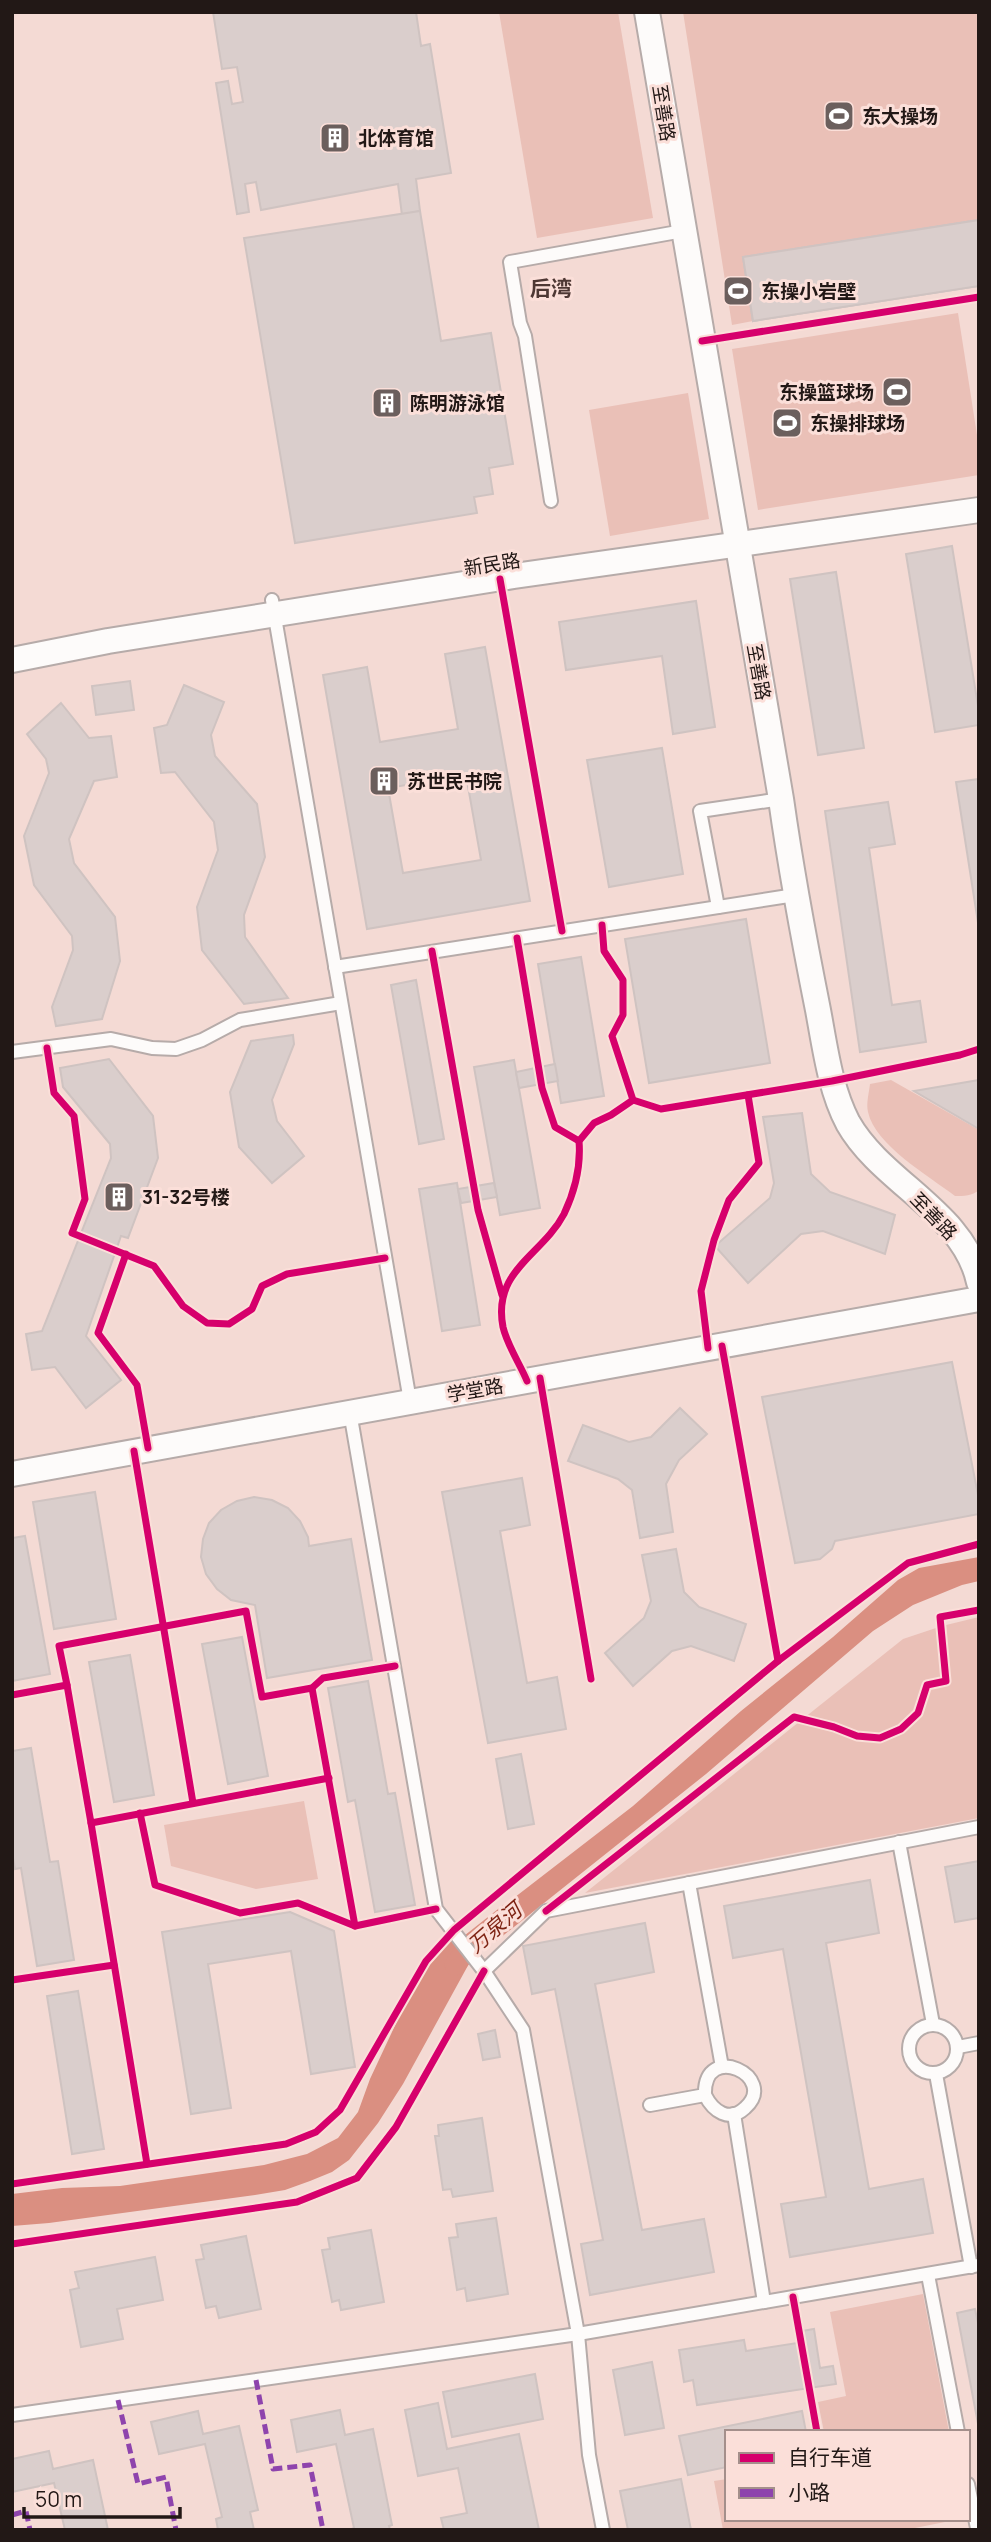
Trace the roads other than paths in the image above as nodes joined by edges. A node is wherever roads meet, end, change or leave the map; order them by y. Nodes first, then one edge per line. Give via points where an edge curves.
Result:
1 (647, 12) edge
2 (683, 231) junction
3 (551, 501) dead end
4 (979, 510) edge
5 (736, 545) junction
6 (274, 607) junction
7 (12, 660) edge
8 (780, 799) junction
9 (795, 895) junction
10 (718, 907) junction
11 (335, 967) junction
12 (341, 1003) junction
13 (12, 1052) edge
14 (979, 1283) edge
15 (979, 1300) edge
16 (410, 1401) junction
17 (350, 1412) junction
18 (12, 1474) edge
19 (979, 1827) edge
20 (898, 1842) junction
21 (689, 1883) junction
22 (484, 1971) junction
23 (933, 2024) junction
24 (979, 2043) edge
25 (958, 2047) junction
26 (722, 2067) junction
27 (936, 2074) junction
28 (705, 2095) junction
29 (650, 2105) dead end
30 (734, 2115) junction
31 (975, 2266) edge
32 (928, 2274) junction
33 (764, 2302) junction
34 (579, 2334) junction
35 (12, 2415) edge
36 (958, 2430) edge
37 (970, 2497) edge
38 (975, 2529) edge
39 (603, 2530) edge

1 - 2 street, 至善路
2 - 3 lane via 510,262
2 - 5 street, 至善路
4 - 5 street, 新民路
5 - 6 street, 新民路
5 - 8 street, 至善路
6 - 7 street, 新民路
6 - 11 lane
8 - 9 street, 至善路
8 - 10 lane via 700,811
9 - 10 lane
9 - 14 street, 至善路 via 832,1081 848,1122 872,1157 954,1233
10 - 11 lane
11 - 12 lane
12 - 13 lane via 240,1020 176,1049 111,1040
12 - 16 lane
15 - 16 street, 学堂路
16 - 17 street, 学堂路
17 - 18 street, 学堂路
17 - 22 lane via 436,1909
19 - 20 lane
20 - 21 lane
20 - 23 lane
21 - 22 lane via 546,1911
21 - 26 lane
22 - 34 lane via 523,2030
23 - 25 lane via 949,2030
23 - 27 lane via 912,2036 909,2054 919,2070
24 - 25 lane
25 - 27 lane via 953,2063
26 - 28 lane via 708,2079
26 - 30 lane via 739,2068 752,2084 747,2108
27 - 31 lane
28 - 29 lane
28 - 30 lane via 717,2112
30 - 33 lane
31 - 32 lane
32 - 33 lane
32 - 36 lane
33 - 34 lane
34 - 35 lane
34 - 39 lane via 589,2455
37 - 38 lane

